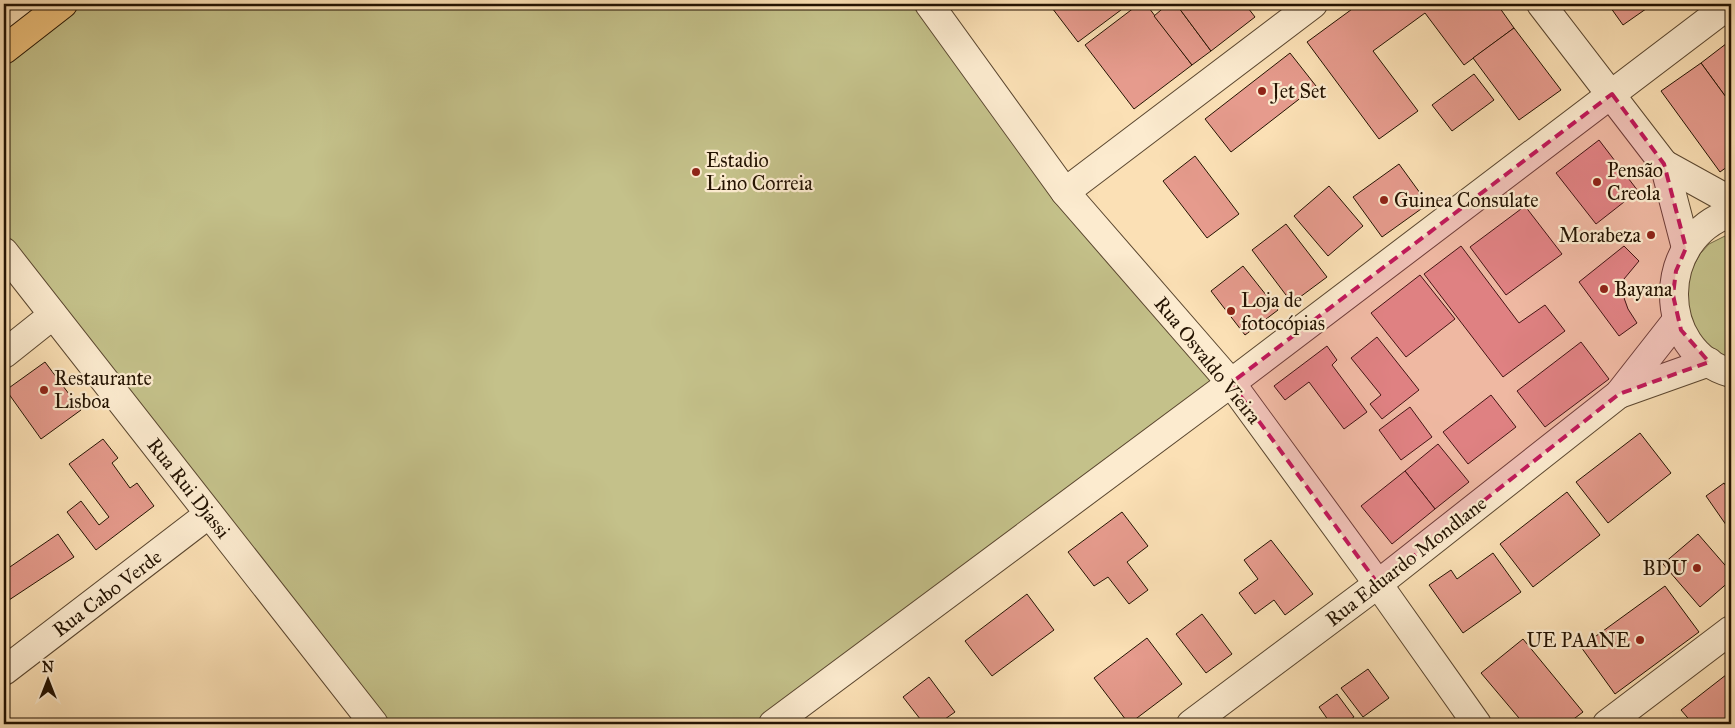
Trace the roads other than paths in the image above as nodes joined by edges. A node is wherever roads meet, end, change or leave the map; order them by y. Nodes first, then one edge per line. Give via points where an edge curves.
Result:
1 (64, 4) edge
2 (929, 4) edge
3 (1313, 4) edge
4 (1542, 4) edge
5 (1730, 4) edge
6 (4, 50) edge
7 (1612, 94) junction
8 (1664, 164) junction
9 (1065, 192) junction
10 (1731, 201) edge
11 (1731, 213) edge
12 (1686, 248) junction
13 (4, 252) edge
14 (53, 315) junction
15 (1677, 320) junction
16 (4, 354) edge
17 (1720, 368) edge
18 (1231, 383) junction
19 (1619, 394) junction
20 (210, 514) junction
21 (1378, 584) junction
22 (1731, 630) edge
23 (4, 671) edge
24 (362, 720) edge
25 (773, 724) edge
26 (1191, 724) edge
27 (1477, 724) edge
28 (1607, 724) edge

1 - 6 main road
2 - 9 street, Rua Osvaldo Vieira
3 - 9 street
4 - 7 street
5 - 7 street
7 - 8 street
7 - 18 street
8 - 10 street
8 - 12 street
9 - 18 street, Rua Osvaldo Vieira
11 - 12 street via 1698,232
12 - 15 street via 1676,271 1673,295
13 - 14 street, Rua Rui Djassi
14 - 16 street
14 - 20 street, Rua Rui Djassi
15 - 17 street via 1697,352
15 - 19 street, Rua Eduardo Mondlane
17 - 19 street, Rua Eduardo Mondlane
18 - 21 street, Rua Osvaldo Vieira
18 - 25 street
19 - 21 street, Rua Eduardo Mondlane
20 - 23 street, Rua Cabo Verde
20 - 24 street, Rua Rui Djassi
21 - 26 street, Rua Eduardo Mondlane
21 - 27 street, Rua Osvaldo Vieira
22 - 28 street

